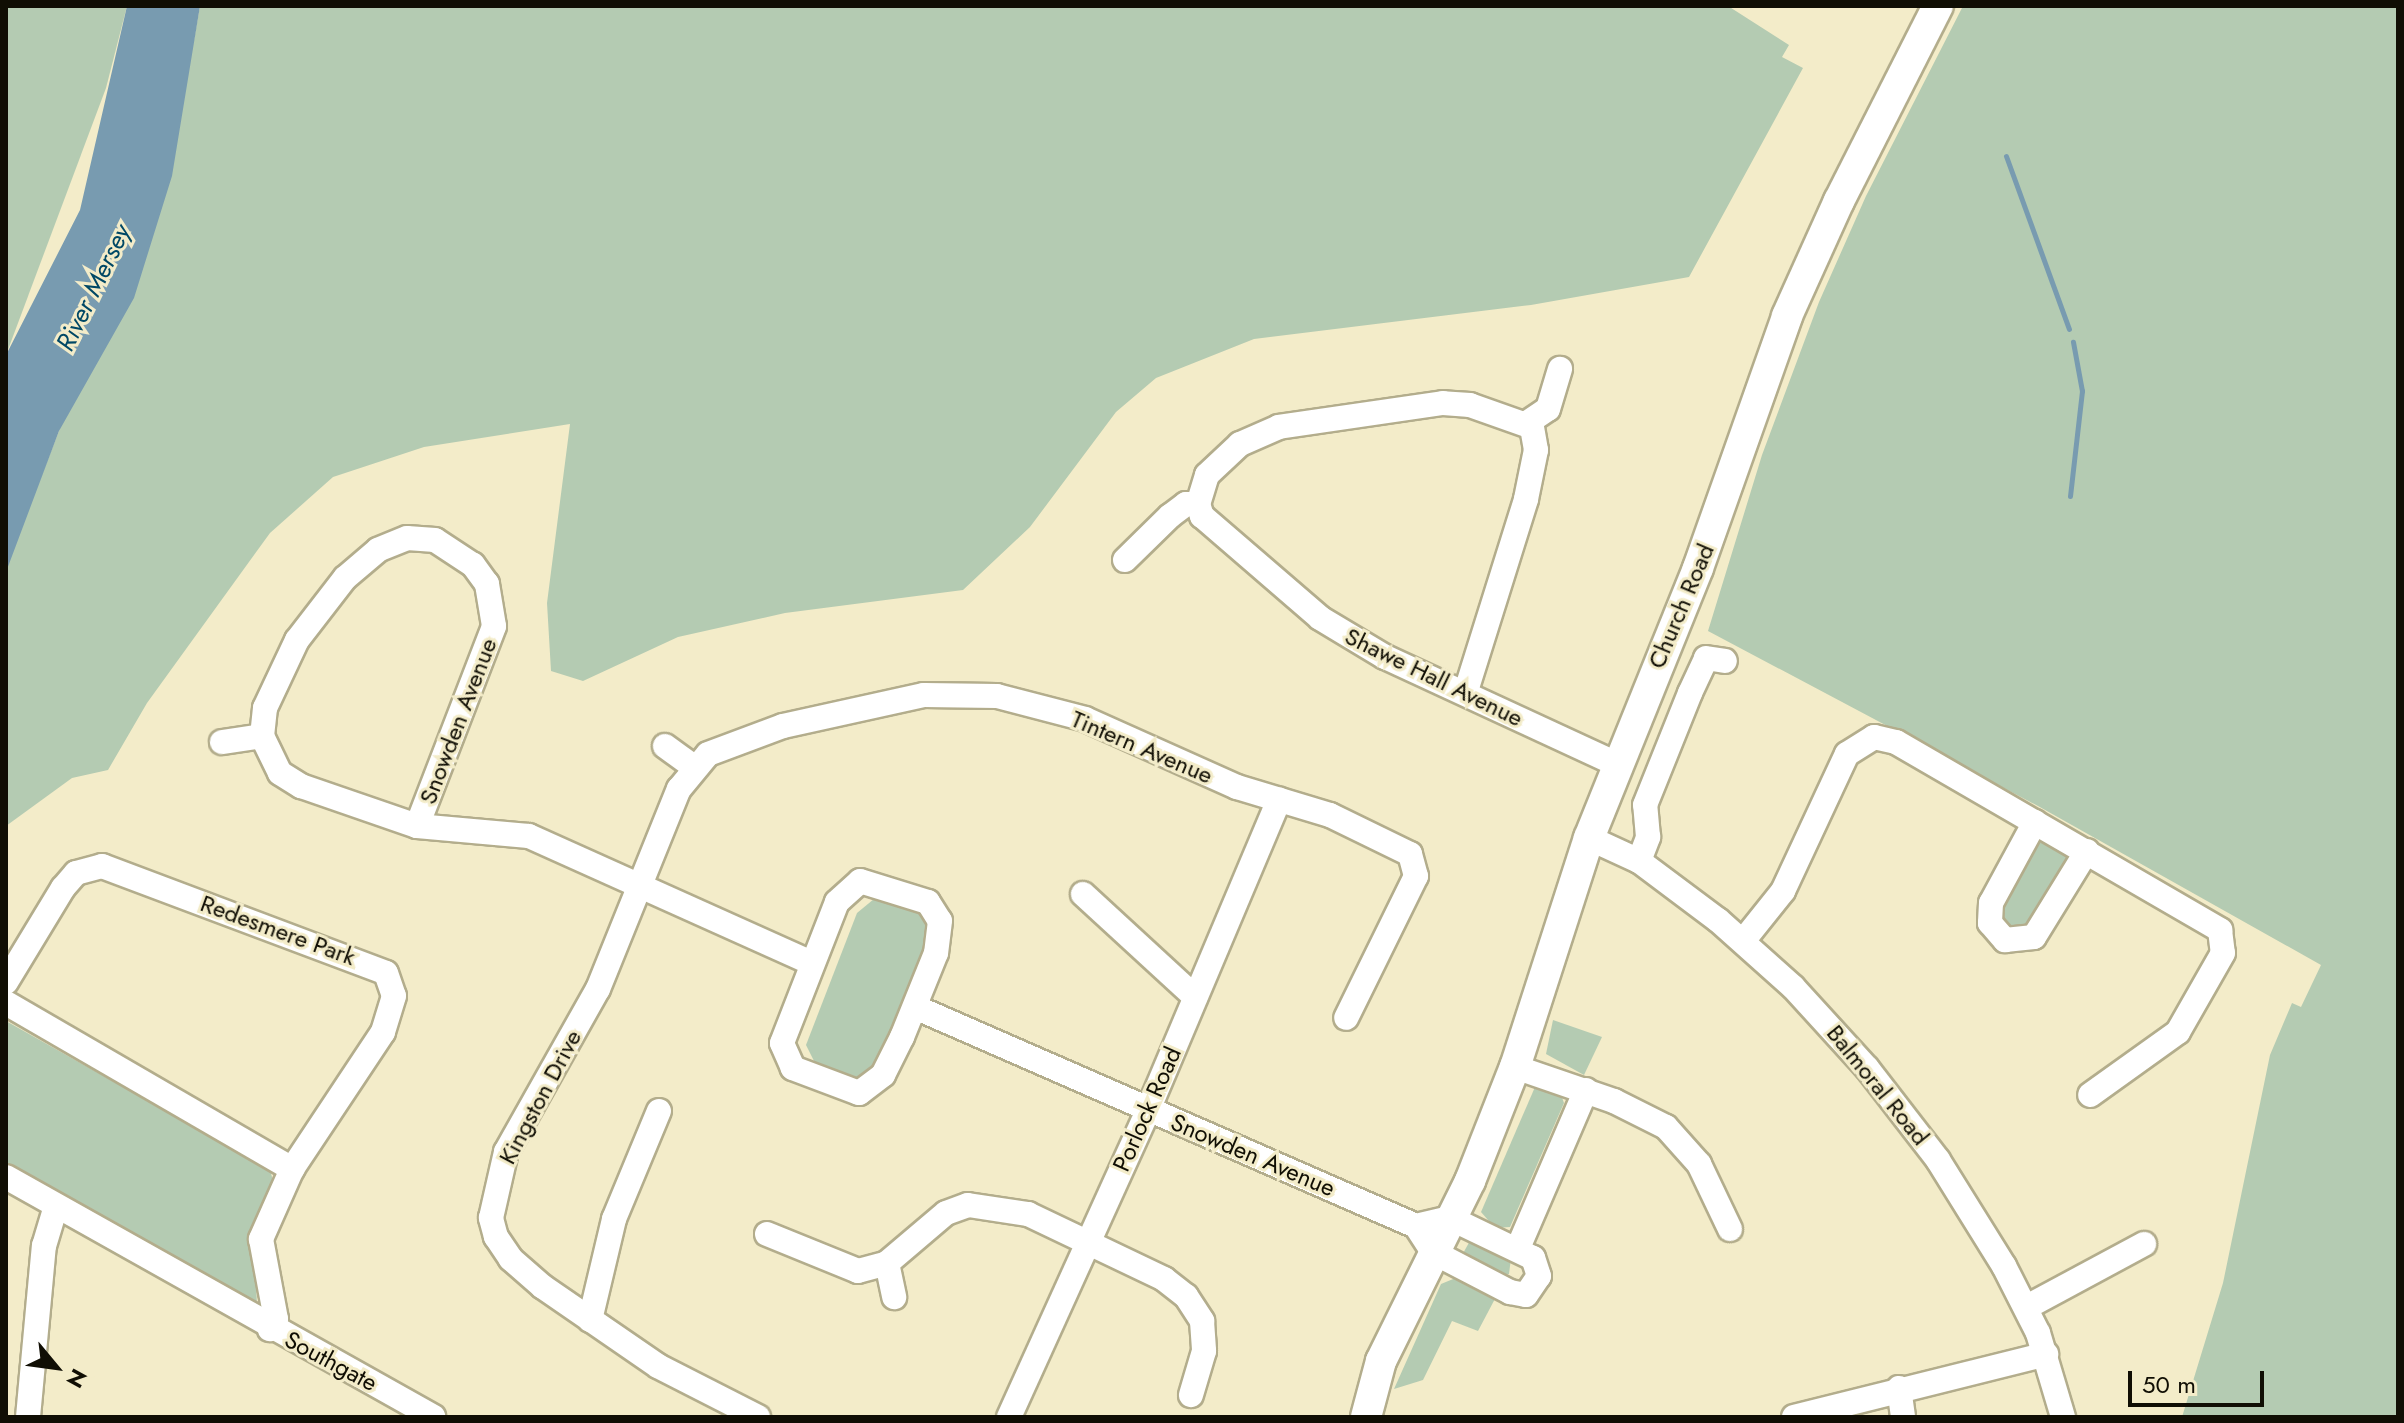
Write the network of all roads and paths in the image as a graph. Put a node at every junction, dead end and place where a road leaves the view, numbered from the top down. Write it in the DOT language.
graph roads {
  1 [pos="1938,6"];
  2 [pos="1560,369"];
  3 [pos="1527,423"];
  4 [pos="1198,504"];
  5 [pos="1125,560"];
  6 [pos="1725,661"];
  7 [pos="1466,691"];
  8 [pos="262,736"];
  9 [pos="222,742"];
  10 [pos="665,746"];
  11 [pos="1617,764"];
  12 [pos="693,766"];
  13 [pos="1279,800"];
  14 [pos="2035,822"];
  15 [pos="417,826"];
  16 [pos="1589,838"];
  17 [pos="2087,851"];
  18 [pos="1639,861"];
  19 [pos="637,887"];
  20 [pos="1083,894"];
  21 [pos="1743,941"];
  22 [pos="810,962"];
  23 [pos="6,982"];
  24 [pos="1195,997"];
  25 [pos="6,1003"];
  26 [pos="915,1007"];
  27 [pos="1346,1018"];
  28 [pos="1515,1067"];
  29 [pos="1586,1090"];
  30 [pos="2090,1095"];
  31 [pos="1148,1110"];
  32 [pos="659,1111"];
  33 [pos="292,1169"];
  34 [pos="6,1177"];
  35 [pos="56,1206"];
  36 [pos="1450,1218"];
  37 [pos="1416,1226"];
  38 [pos="1730,1229"];
  39 [pos="767,1234"];
  40 [pos="1087,1242"];
  41 [pos="2144,1244"];
  42 [pos="1518,1248"];
  43 [pos="1433,1252"];
  44 [pos="887,1263"];
  45 [pos="894,1297"];
  46 [pos="2027,1307"];
  47 [pos="590,1320"];
  48 [pos="270,1329"];
  49 [pos="2046,1354"];
  50 [pos="1899,1388"];
  51 [pos="1191,1395"];
  52 [pos="28,1417"];
  53 [pos="433,1417"];
  54 [pos="758,1417"];
  55 [pos="1009,1417"];
  56 [pos="1366,1417"];
  57 [pos="1794,1417"];
  58 [pos="1903,1417"];
  59 [pos="2063,1417"];
  1 -- 11 [label="main road, Church Road"];
  2 -- 3 [label="street"];
  3 -- 4 [label="street"];
  3 -- 7 [label="street"];
  4 -- 5 [label="street"];
  4 -- 7 [label="street, Shawe Hall Avenue"];
  6 -- 18 [label="street, Church Road"];
  7 -- 11 [label="street, Shawe Hall Avenue"];
  8 -- 9 [label="street"];
  8 -- 15 [label="street, Snowden Avenue"];
  8 -- 15 [label="street, Snowden Avenue"];
  10 -- 12 [label="street"];
  11 -- 16 [label="main road, Church Road"];
  12 -- 13 [label="street, Tintern Avenue"];
  12 -- 19 [label="street"];
  13 -- 24 [label="street, Porlock Road"];
  13 -- 27 [label="street, Tintern Avenue"];
  14 -- 17 [label="street"];
  14 -- 17 [label="street"];
  14 -- 21 [label="street"];
  15 -- 19 [label="street, Snowden Avenue"];
  16 -- 18 [label="street, Balmoral Road"];
  16 -- 28 [label="main road, Church Road"];
  17 -- 30 [label="street"];
  18 -- 21 [label="street, Balmoral Road"];
  19 -- 22 [label="street, Snowden Avenue"];
  19 -- 47 [label="street, Kingston Drive"];
  20 -- 24 [label="street"];
  21 -- 46 [label="street, Balmoral Road"];
  22 -- 26 [label="street"];
  22 -- 26 [label="street"];
  23 -- 33 [label="street, Redesmere Park"];
  24 -- 31 [label="street, Porlock Road"];
  25 -- 33 [label="street"];
  26 -- 31 [label="street, Snowden Avenue"];
  28 -- 29 [label="street"];
  28 -- 36 [label="main road, Church Road"];
  29 -- 38 [label="street"];
  29 -- 42 [label="street"];
  31 -- 37 [label="street, Snowden Avenue"];
  31 -- 40 [label="street, Porlock Road"];
  32 -- 47 [label="street"];
  33 -- 48 [label="street, Redesmere Park"];
  34 -- 35 [label="street"];
  35 -- 48 [label="street"];
  35 -- 52 [label="street"];
  36 -- 37 [label="street"];
  36 -- 42 [label="street"];
  36 -- 43 [label="main road, Church Road"];
  37 -- 43 [label="street"];
  39 -- 44 [label="street"];
  40 -- 44 [label="street"];
  40 -- 51 [label="street"];
  40 -- 55 [label="street, Porlock Road"];
  41 -- 46 [label="street"];
  42 -- 43 [label="street"];
  43 -- 56 [label="main road, Church Road"];
  44 -- 45 [label="street"];
  46 -- 49 [label="street, Balmoral Road"];
  47 -- 54 [label="street, Kingston Drive"];
  48 -- 53 [label="street, Southgate"];
  49 -- 50 [label="street"];
  49 -- 59 [label="street, Balmoral Road"];
  50 -- 57 [label="street"];
  50 -- 58 [label="street"];
}
